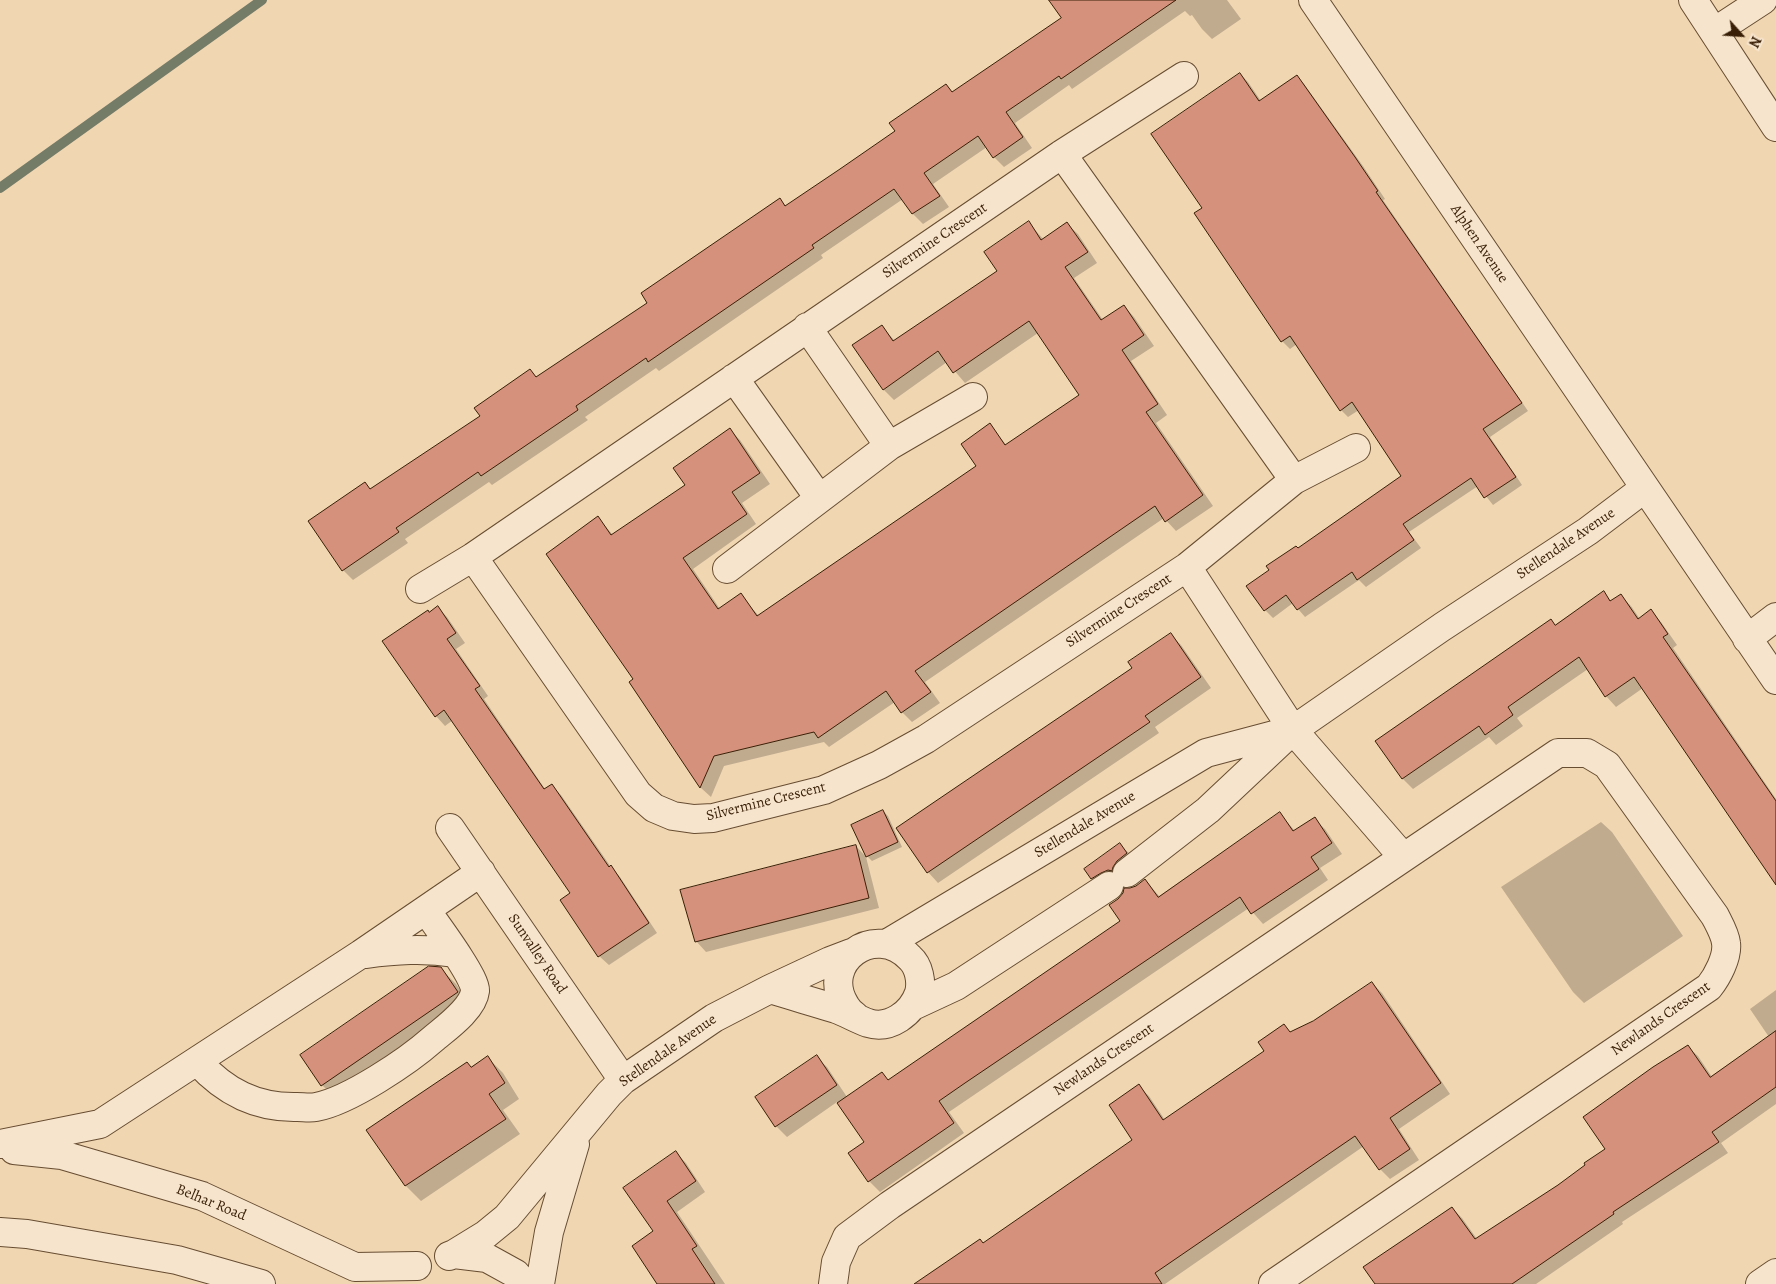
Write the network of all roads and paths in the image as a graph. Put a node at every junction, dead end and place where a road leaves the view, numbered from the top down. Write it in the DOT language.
graph roads {
  1 [pos="1313,0"];
  2 [pos="1693,0"];
  3 [pos="1763,0"];
  4 [pos="1714,32"];
  5 [pos="1184,76"];
  6 [pos="1776,127"];
  7 [pos="1062,154"];
  8 [pos="807,327"];
  9 [pos="734,378"];
  10 [pos="973,397"];
  11 [pos="889,446"];
  12 [pos="1356,448"];
  13 [pos="1294,480"];
  14 [pos="1645,488"];
  15 [pos="818,498"];
  16 [pos="473,557"];
  17 [pos="1187,567"];
  18 [pos="727,569"];
  19 [pos="420,589"];
  20 [pos="1776,617"];
  21 [pos="1747,639"];
  22 [pos="1776,680"];
  23 [pos="1293,730"];
  24 [pos="450,828"];
  25 [pos="1404,857"];
  26 [pos="481,872"];
  27 [pos="426,910"];
  28 [pos="888,943"];
  29 [pos="455,953"];
  30 [pos="851,953"];
  31 [pos="361,954"];
  32 [pos="770,989"];
  33 [pos="913,1006"];
  34 [pos="855,1016"];
  35 [pos="198,1062"];
  36 [pos="623,1080"];
  37 [pos="580,1130"];
  38 [pos="0,1144"];
  39 [pos="0,1149"];
  40 [pos="0,1232"];
  41 [pos="454,1254"];
  42 [pos="1776,1273"];
  43 [pos="408,1275"];
  44 [pos="261,1284"];
  45 [pos="524,1284"];
  46 [pos="540,1284"];
  47 [pos="834,1284"];
  48 [pos="1274,1284"];
  49 [pos="1760,1284"];
  1 -- 14 [label="street, Alphen Avenue"];
  2 -- 4 [label="street"];
  3 -- 4 [label="street"];
  4 -- 6 [label="street"];
  5 -- 7 [label="street, Silvermine Crescent"];
  7 -- 8 [label="street, Silvermine Crescent"];
  7 -- 13 [label="street"];
  8 -- 9 [label="street, Silvermine Crescent"];
  8 -- 11 [label="street"];
  9 -- 15 [label="street"];
  9 -- 16 [label="street, Silvermine Crescent"];
  10 -- 11 [label="street"];
  11 -- 15 [label="street"];
  12 -- 13 [label="street, Silvermine Crescent"];
  13 -- 17 [label="street, Silvermine Crescent"];
  14 -- 21 [label="street"];
  14 -- 23 [label="street, Stellendale Avenue"];
  15 -- 18 [label="street"];
  16 -- 17 [label="street, Silvermine Crescent"];
  16 -- 19 [label="street, Silvermine Crescent"];
  17 -- 23 [label="street, Silvermine Crescent"];
  20 -- 21 [label="street"];
  21 -- 22 [label="street"];
  23 -- 25 [label="street"];
  23 -- 28 [label="street, Stellendale Avenue"];
  23 -- 33 [label="street, Stellendale Avenue"];
  24 -- 26 [label="street, Sunvalley Road"];
  25 -- 47 [label="street, Newlands Crescent"];
  25 -- 48 [label="street, Newlands Crescent"];
  26 -- 27 [label="street"];
  26 -- 36 [label="street, Sunvalley Road"];
  27 -- 29 [label="street"];
  27 -- 31 [label="street"];
  28 -- 30 [label="street"];
  28 -- 33 [label="street"];
  29 -- 31 [label="street"];
  29 -- 35 [label="street"];
  30 -- 32 [label="street, Stellendale Avenue"];
  30 -- 34 [label="street"];
  31 -- 35 [label="street"];
  32 -- 34 [label="street"];
  32 -- 36 [label="street, Stellendale Avenue"];
  33 -- 34 [label="street"];
  35 -- 38 [label="street"];
  36 -- 37 [label="street, Stellendale Avenue"];
  37 -- 41 [label="street, Stellendale Avenue"];
  37 -- 46 [label="street, Stellendale Avenue"];
  39 -- 43 [label="street, Belhar Road"];
  40 -- 44 [label="street"];
  41 -- 43 [label="street, Belhar Road"];
  41 -- 45 [label="street"];
  42 -- 49 [label="street"];
}
